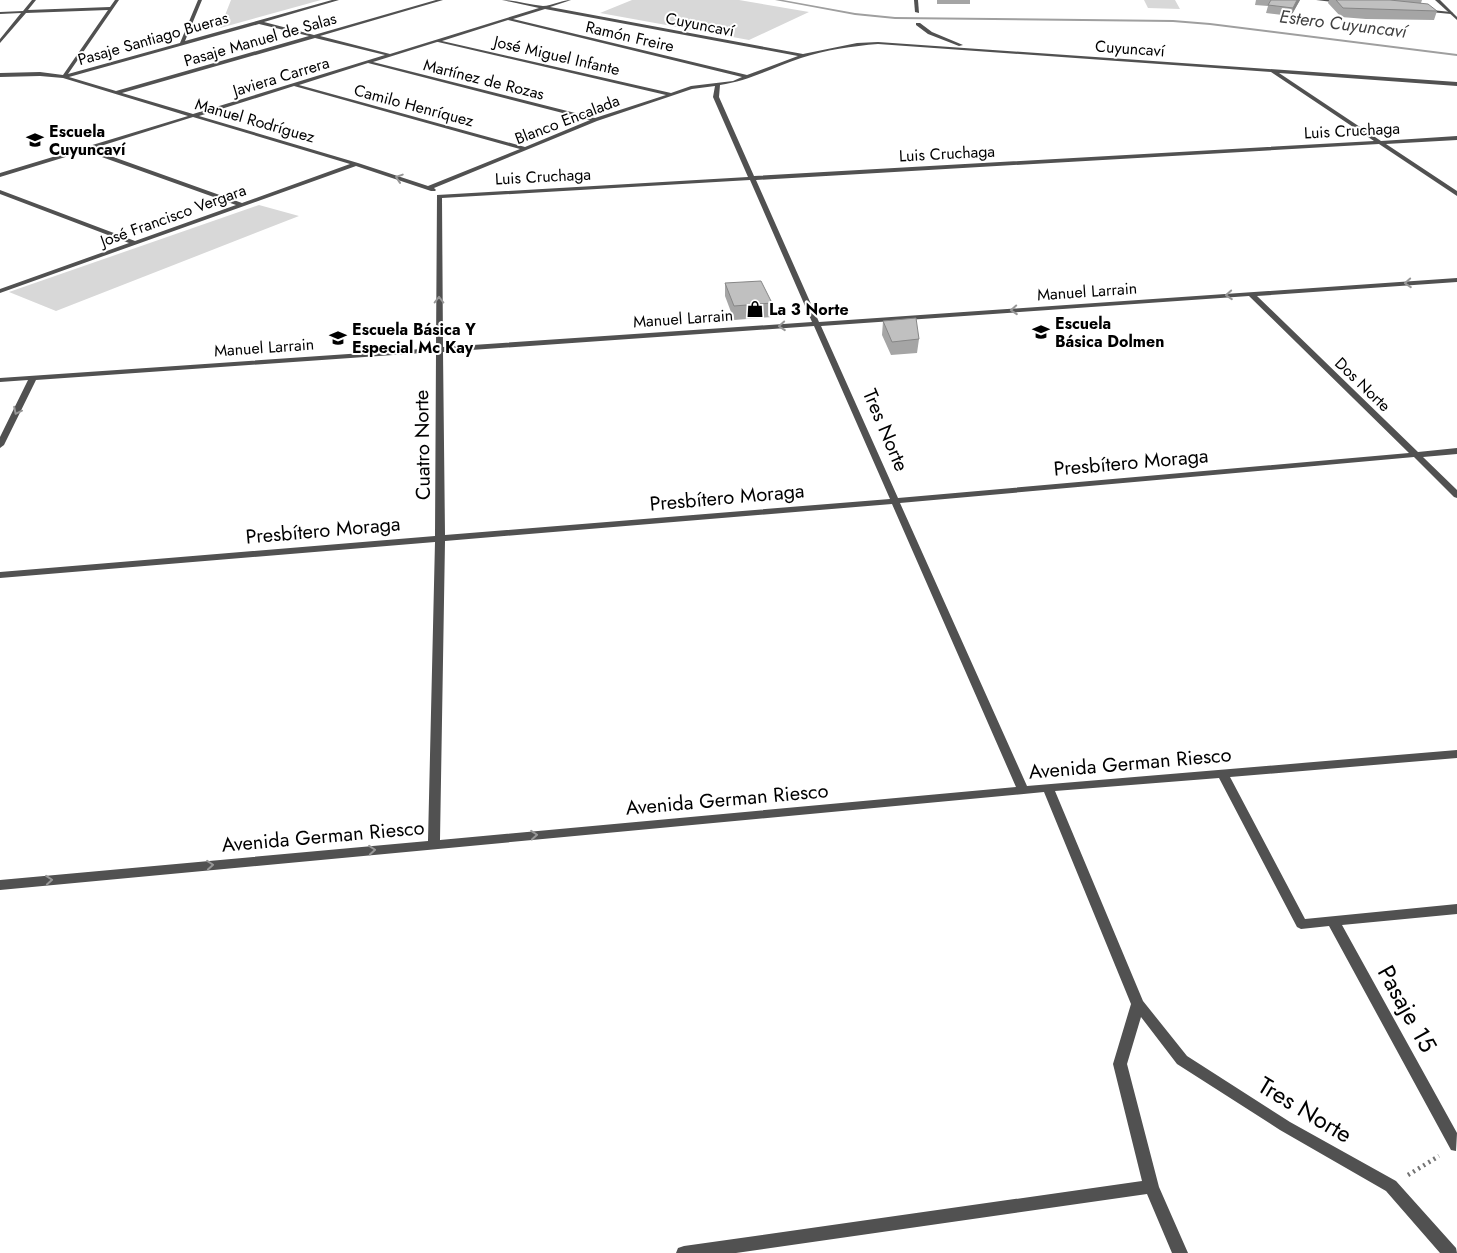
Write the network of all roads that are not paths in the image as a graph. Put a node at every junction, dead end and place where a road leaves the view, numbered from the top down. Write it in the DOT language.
graph roads {
  1 [pos="34,0"];
  2 [pos="117,0"];
  3 [pos="200,0"];
  4 [pos="337,0"];
  5 [pos="441,0"];
  6 [pos="504,0"];
  7 [pos="570,0"];
  8 [pos="916,0"];
  9 [pos="1318,0"];
  10 [pos="1437,0"];
  11 [pos="1346,3"];
  12 [pos="546,7"];
  13 [pos="112,8"];
  14 [pos="1413,9"];
  15 [pos="24,12"];
  16 [pos="917,12"];
  17 [pos="0,13"];
  18 [pos="1451,13"];
  19 [pos="507,19"];
  20 [pos="1457,19"];
  21 [pos="257,22"];
  22 [pos="918,24"];
  23 [pos="315,36"];
  24 [pos="437,40"];
  25 [pos="0,42"];
  26 [pos="182,42"];
  27 [pos="973,49"];
  28 [pos="390,55"];
  29 [pos="802,56"];
  30 [pos="367,62"];
  31 [pos="1271,70"];
  32 [pos="0,76"];
  33 [pos="64,76"];
  34 [pos="748,77"];
  35 [pos="1457,84"];
  36 [pos="294,85"];
  37 [pos="718,85"];
  38 [pos="115,93"];
  39 [pos="671,95"];
  40 [pos="192,116"];
  41 [pos="595,120"];
  42 [pos="1457,138"];
  43 [pos="1379,142"];
  44 [pos="86,148"];
  45 [pos="527,149"];
  46 [pos="356,164"];
  47 [pos="0,175"];
  48 [pos="754,178"];
  49 [pos="429,188"];
  50 [pos="0,192"];
  51 [pos="1457,194"];
  52 [pos="439,196"];
  53 [pos="242,204"];
  54 [pos="136,243"];
  55 [pos="1457,280"];
  56 [pos="0,285"];
  57 [pos="8,288"];
  58 [pos="0,292"];
  59 [pos="1250,293"];
  60 [pos="818,323"];
  61 [pos="438,349"];
  62 [pos="34,377"];
  63 [pos="0,380"];
  64 [pos="0,445"];
  65 [pos="1457,451"];
  66 [pos="1414,454"];
  67 [pos="1457,495"];
  68 [pos="895,501"];
  69 [pos="440,537"];
  70 [pos="0,575"];
  71 [pos="1457,754"];
  72 [pos="1223,774"];
  73 [pos="1048,788"];
  74 [pos="1023,790"];
  75 [pos="434,844"];
  76 [pos="0,885"];
  77 [pos="1457,909"];
  78 [pos="1333,921"];
  79 [pos="1138,1004"];
  80 [pos="1456,1145"];
  81 [pos="1151,1187"];
  82 [pos="684,1253"];
  83 [pos="1180,1253"];
  84 [pos="1450,1253"];
  1 -- 15 [label="street"];
  2 -- 13 [label="street"];
  3 -- 26 [label="street"];
  4 -- 21 [label="street, Pasaje Santiago Bueras"];
  5 -- 23 [label="street, Pasaje Manuel de Salas"];
  6 -- 12 [label="street, Cuyuncaví"];
  7 -- 12 [label="street, Javiera Carrera"];
  8 -- 16 [label="street"];
  9 -- 11 [label="street"];
  10 -- 18 [label="street"];
  12 -- 19 [label="street, Javiera Carrera"];
  12 -- 29 [label="street, Cuyuncaví"];
  13 -- 15 [label="street"];
  13 -- 33 [label="street"];
  14 -- 18 [label="street"];
  15 -- 17 [label="street"];
  15 -- 25 [label="street"];
  18 -- 20 [label="street"];
  19 -- 24 [label="street, Javiera Carrera"];
  19 -- 34 [label="street, Ramón Freire"];
  21 -- 23 [label="street"];
  21 -- 26 [label="street, Pasaje Santiago Bueras"];
  22 -- 27 [label="street"];
  23 -- 28 [label="street"];
  23 -- 38 [label="street, Pasaje Manuel de Salas"];
  24 -- 28 [label="street, Javiera Carrera"];
  24 -- 39 [label="street, José Miguel Infante"];
  26 -- 33 [label="street, Pasaje Santiago Bueras"];
  27 -- 29 [label="street, Cuyuncaví"];
  27 -- 31 [label="street, Cuyuncaví"];
  28 -- 30 [label="street, Javiera Carrera"];
  29 -- 34 [label="street, Cuyuncaví"];
  30 -- 36 [label="street, Javiera Carrera"];
  30 -- 41 [label="street, Martínez de Rozas"];
  31 -- 35 [label="street, Cuyuncaví"];
  31 -- 43 [label="street"];
  32 -- 33 [label="street, Manuel Rodríguez"];
  33 -- 38 [label="street, Manuel Rodríguez"];
  34 -- 37 [label="street, Cuyuncaví"];
  36 -- 40 [label="street, Javiera Carrera"];
  36 -- 45 [label="street, Camilo Henríquez"];
  37 -- 39 [label="street, Blanco Encalada"];
  37 -- 48 [label="street, Tres Norte"];
  38 -- 40 [label="street, Manuel Rodríguez"];
  39 -- 41 [label="street, Blanco Encalada"];
  40 -- 44 [label="street, Javiera Carrera"];
  40 -- 46 [label="street, Manuel Rodríguez"];
  41 -- 45 [label="street, Blanco Encalada"];
  42 -- 43 [label="street, Luis Cruchaga"];
  43 -- 48 [label="street, Luis Cruchaga"];
  43 -- 51 [label="street"];
  44 -- 47 [label="street, Javiera Carrera"];
  44 -- 53 [label="street"];
  45 -- 49 [label="street, Blanco Encalada"];
  49 -- 46 [label="street, Manuel Rodríguez, one-way"];
  46 -- 53 [label="street, José Francisco Vergara"];
  48 -- 52 [label="street, Luis Cruchaga"];
  48 -- 60 [label="street, Tres Norte"];
  49 -- 52 [label="street, Manuel Rodríguez"];
  50 -- 54 [label="street"];
  61 -- 52 [label="street, Cuatro Norte, one-way"];
  53 -- 54 [label="street, José Francisco Vergara"];
  54 -- 57 [label="street, José Francisco Vergara"];
  55 -- 59 [label="street, Manuel Larrain, one-way"];
  56 -- 57 [label="street"];
  57 -- 58 [label="street, José Francisco Vergara"];
  59 -- 60 [label="street, Manuel Larrain, one-way"];
  59 -- 66 [label="street, Dos Norte"];
  60 -- 61 [label="street, Manuel Larrain, one-way"];
  60 -- 68 [label="street, Tres Norte"];
  61 -- 62 [label="street, Manuel Larrain"];
  61 -- 69 [label="street, Cuatro Norte"];
  62 -- 63 [label="street, Manuel Larrain"];
  62 -- 64 [label="street, one-way"];
  65 -- 66 [label="street, Presbítero Moraga"];
  66 -- 67 [label="street, Dos Norte"];
  66 -- 68 [label="street, Presbítero Moraga"];
  68 -- 69 [label="street, Presbítero Moraga"];
  68 -- 74 [label="street, Tres Norte"];
  69 -- 70 [label="street, Presbítero Moraga"];
  69 -- 75 [label="street, Cuatro Norte"];
  71 -- 72 [label="street, Avenida German Riesco"];
  72 -- 73 [label="street, Avenida German Riesco"];
  72 -- 78 [label="street"];
  73 -- 74 [label="street, Avenida German Riesco"];
  73 -- 79 [label="street, Tres Norte"];
  75 -- 74 [label="street, Avenida German Riesco, one-way"];
  76 -- 75 [label="street, Avenida German Riesco, one-way"];
  77 -- 78 [label="street"];
  78 -- 80 [label="street, Pasaje 15"];
  79 -- 81 [label="street"];
  79 -- 84 [label="street, Tres Norte"];
  81 -- 82 [label="street"];
  81 -- 83 [label="street"];
}
